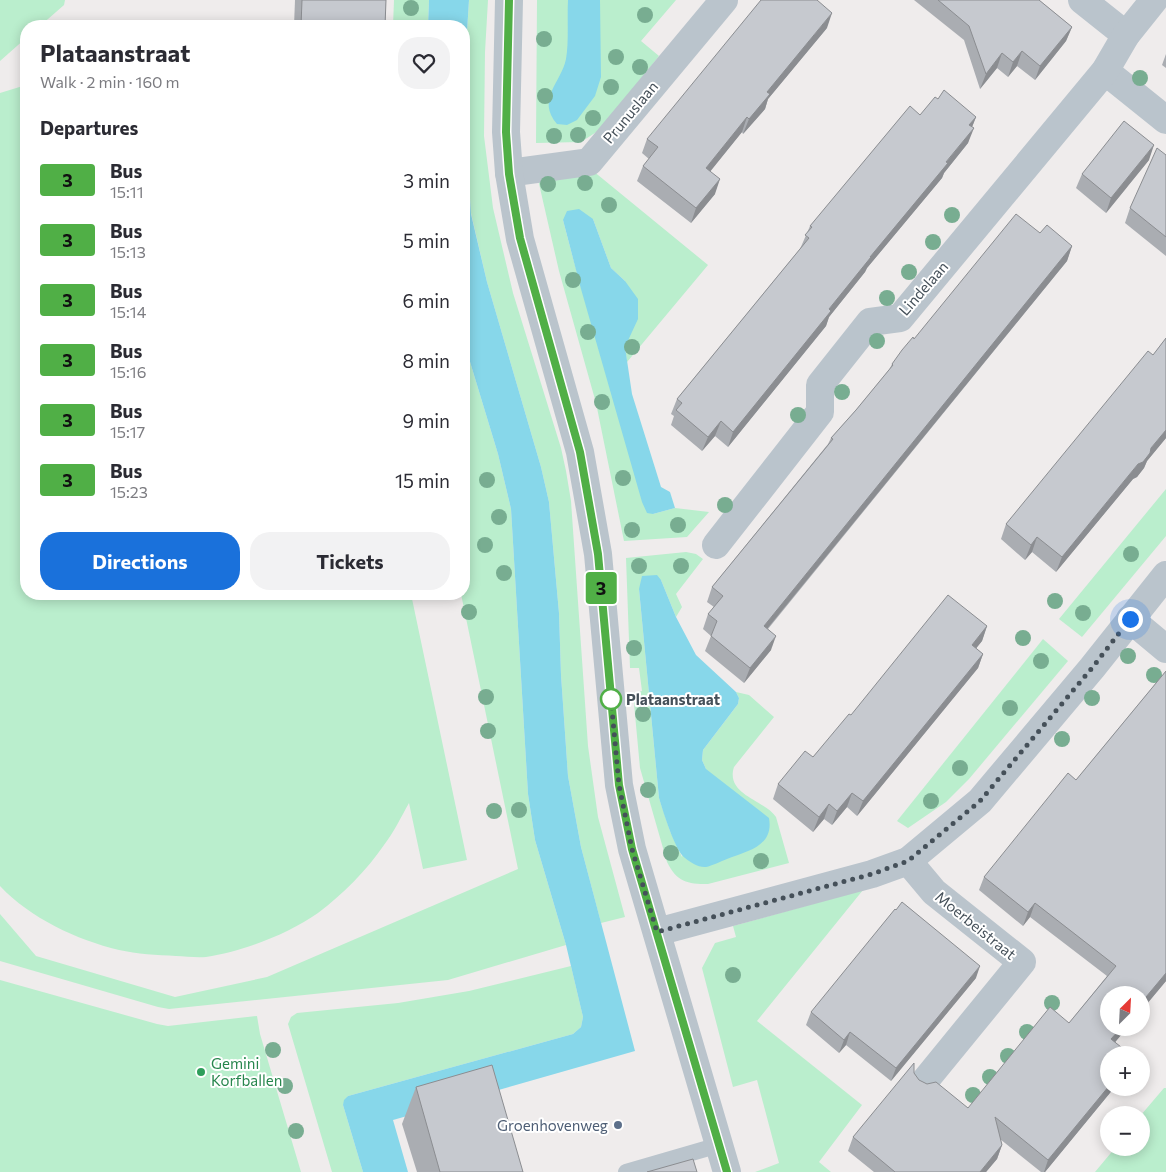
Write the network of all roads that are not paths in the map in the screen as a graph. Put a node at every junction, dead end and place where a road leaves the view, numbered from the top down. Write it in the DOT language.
graph roads {
  1 [pos="509,0"];
  2 [pos="724,0"];
  3 [pos="1082,0"];
  4 [pos="1154,0"];
  5 [pos="1126,35"];
  6 [pos="1104,71"];
  7 [pos="1166,120"];
  8 [pos="509,174"];
  9 [pos="716,545"];
  10 [pos="1166,575"];
  11 [pos="1130,619"];
  12 [pos="1166,649"];
  13 [pos="908,861"];
  14 [pos="657,932"];
  15 [pos="924,1082"];
  16 [pos="719,1145"];
  17 [pos="626,1172"];
  18 [pos="727,1172"];
  1 -- 8 [label="street"];
  2 -- 8 [label="street, Prunuslaan"];
  3 -- 5 [label="street"];
  4 -- 5 [label="street, Lindelaan"];
  5 -- 6 [label="street, Lindelaan"];
  6 -- 7 [label="street"];
  6 -- 9 [label="street, Lindelaan"];
  8 -- 14 [label="street"];
  10 -- 11 [label="street"];
  11 -- 12 [label="street"];
  11 -- 13 [label="street"];
  13 -- 14 [label="street"];
  13 -- 15 [label="street, Moerbeistraat"];
  14 -- 16 [label="street"];
  16 -- 17 [label="lane"];
  16 -- 18 [label="street"];
}
